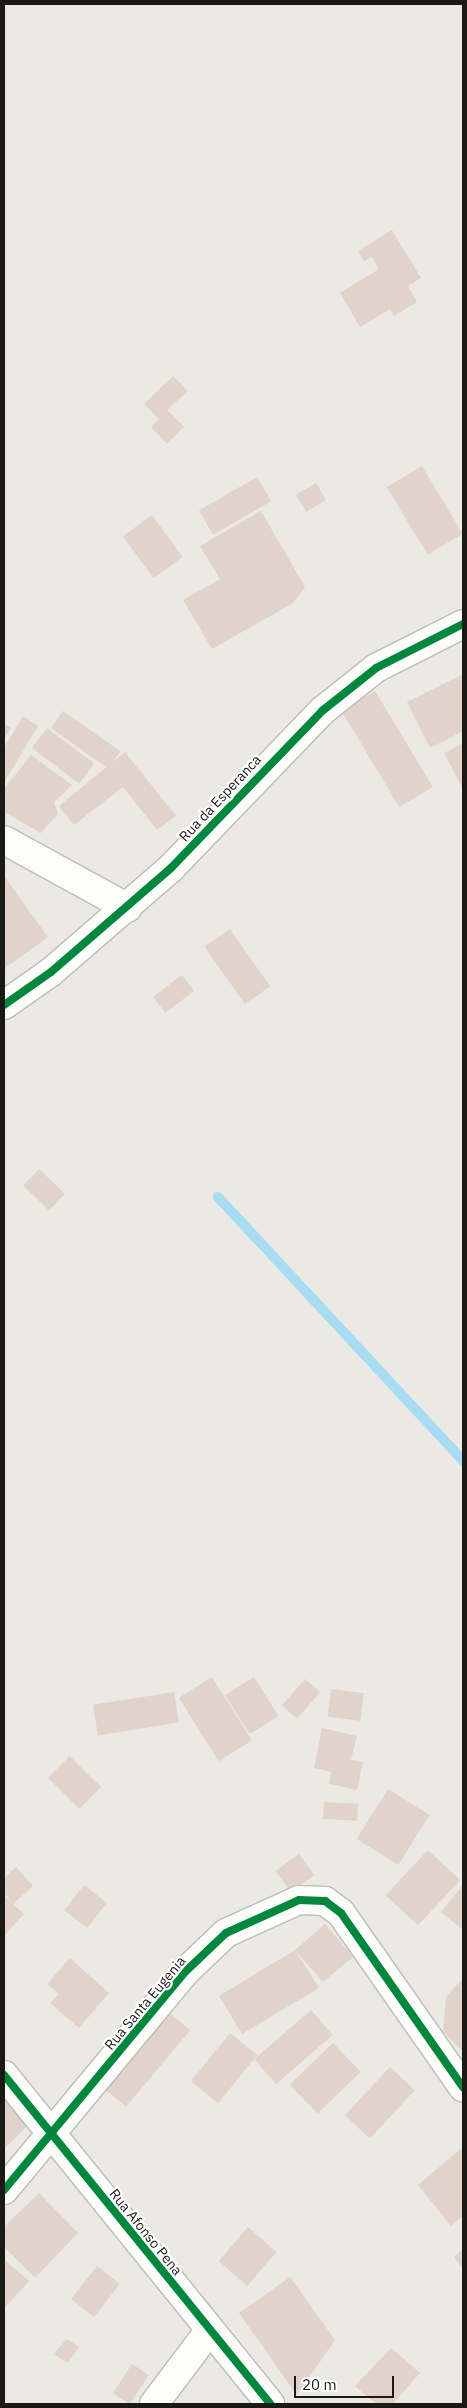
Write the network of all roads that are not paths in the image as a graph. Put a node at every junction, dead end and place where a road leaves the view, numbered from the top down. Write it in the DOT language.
graph roads {
  1 [pos="463,624"];
  2 [pos="4,840"];
  3 [pos="128,908"];
  4 [pos="4,1005"];
  5 [pos="4,2075"];
  6 [pos="463,2087"];
  7 [pos="51,2134"];
  8 [pos="4,2190"];
  9 [pos="209,2331"];
  10 [pos="154,2404"];
  11 [pos="270,2404"];
  1 -- 3 [label="street, Rua da Esperanca"];
  2 -- 3 [label="street"];
  3 -- 4 [label="street, Rua da Esperanca"];
  5 -- 7 [label="street, Rua Afonso Pena"];
  6 -- 7 [label="street, Rua Santa Eugenia"];
  7 -- 8 [label="street, Rua Santa Eugenia"];
  7 -- 9 [label="street, Rua Afonso Pena"];
  9 -- 10 [label="street"];
  9 -- 11 [label="street, Rua Afonso Pena"];
}
